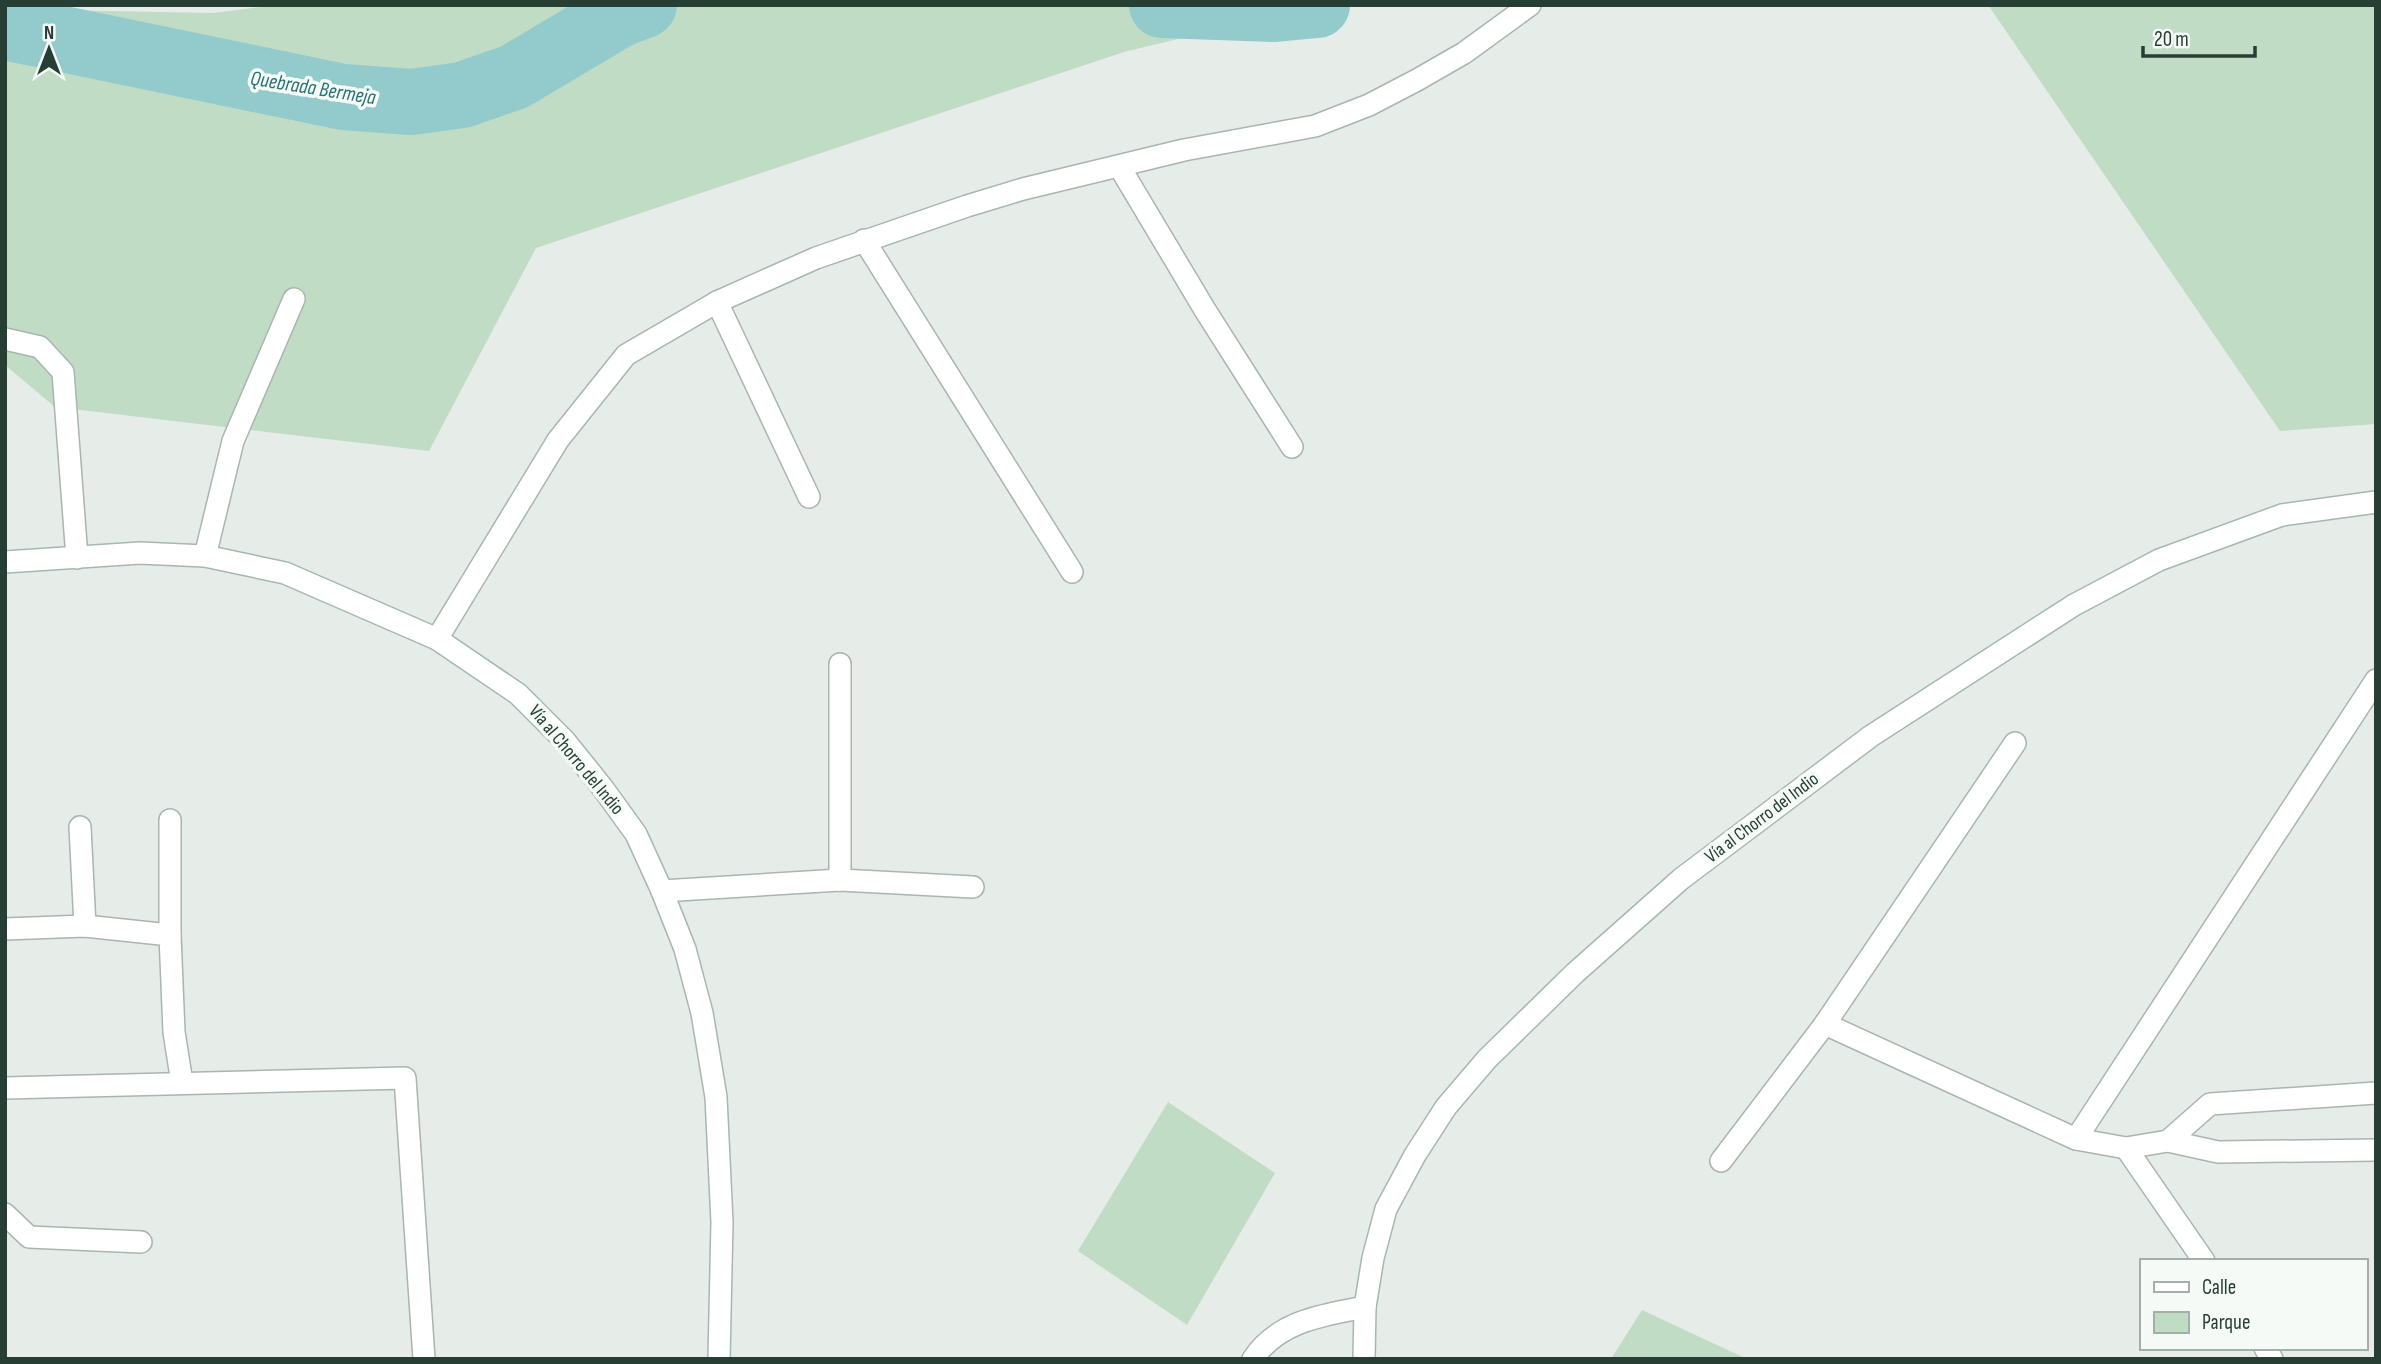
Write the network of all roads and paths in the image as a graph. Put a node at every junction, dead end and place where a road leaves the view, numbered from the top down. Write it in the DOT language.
graph roads {
  1 [pos="1530,5"];
  2 [pos="1119,166"];
  3 [pos="864,240"];
  4 [pos="294,299"];
  5 [pos="717,302"];
  6 [pos="5,339"];
  7 [pos="1292,447"];
  8 [pos="809,497"];
  9 [pos="2376,502"];
  10 [pos="205,555"];
  11 [pos="77,558"];
  12 [pos="5,562"];
  13 [pos="1072,572"];
  14 [pos="437,639"];
  15 [pos="840,664"];
  16 [pos="2376,680"];
  17 [pos="2015,743"];
  18 [pos="170,820"];
  19 [pos="80,827"];
  20 [pos="840,880"];
  21 [pos="973,887"];
  22 [pos="662,891"];
  23 [pos="85,926"];
  24 [pos="5,929"];
  25 [pos="170,934"];
  26 [pos="1825,1024"];
  27 [pos="182,1083"];
  28 [pos="5,1088"];
  29 [pos="2376,1093"];
  30 [pos="2076,1139"];
  31 [pos="2168,1141"];
  32 [pos="2126,1148"];
  33 [pos="2376,1150"];
  34 [pos="1721,1161"];
  35 [pos="5,1214"];
  36 [pos="141,1242"];
  37 [pos="2203,1259"];
  38 [pos="1365,1307"];
  39 [pos="424,1359"];
  40 [pos="719,1359"];
  41 [pos="1253,1359"];
  42 [pos="1364,1359"];
  1 -- 2 [label="street"];
  2 -- 3 [label="street"];
  2 -- 7 [label="street"];
  3 -- 5 [label="street"];
  3 -- 13 [label="street"];
  4 -- 10 [label="street"];
  5 -- 8 [label="street"];
  5 -- 14 [label="street"];
  6 -- 11 [label="street"];
  9 -- 38 [label="street, Vía al Chorro del Indio"];
  10 -- 11 [label="street, Vía al Chorro del Indio"];
  10 -- 14 [label="street, Vía al Chorro del Indio"];
  11 -- 12 [label="street, Vía al Chorro del Indio"];
  14 -- 22 [label="street, Vía al Chorro del Indio"];
  15 -- 20 [label="street"];
  16 -- 30 [label="street"];
  17 -- 26 [label="street"];
  18 -- 25 [label="street"];
  19 -- 23 [label="street"];
  20 -- 21 [label="street"];
  20 -- 22 [label="street"];
  22 -- 40 [label="street, Vía al Chorro del Indio"];
  23 -- 24 [label="street"];
  23 -- 25 [label="street"];
  25 -- 27 [label="street"];
  26 -- 30 [label="street"];
  26 -- 34 [label="street"];
  27 -- 28 [label="street"];
  27 -- 39 [label="street"];
  29 -- 31 [label="street"];
  30 -- 32 [label="street"];
  31 -- 32 [label="street"];
  31 -- 33 [label="street"];
  32 -- 37 [label="street"];
  35 -- 36 [label="street"];
  38 -- 41 [label="street"];
  38 -- 42 [label="street, Vía al Chorro del Indio"];
}
